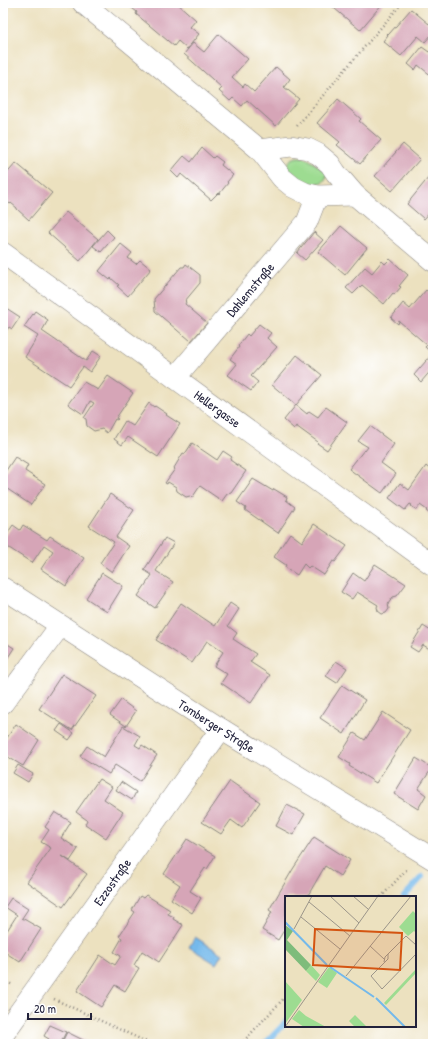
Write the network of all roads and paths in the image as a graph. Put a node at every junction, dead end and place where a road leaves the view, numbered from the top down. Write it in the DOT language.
graph roads {
  1 [pos="83,3"];
  2 [pos="402,3"];
  3 [pos="291,146"];
  4 [pos="260,150"];
  5 [pos="355,195"];
  6 [pos="317,196"];
  7 [pos="3,252"];
  8 [pos="433,261"];
  9 [pos="175,378"];
  10 [pos="433,565"];
  11 [pos="3,588"];
  12 [pos="60,626"];
  13 [pos="3,703"];
  14 [pos="221,729"];
  15 [pos="433,859"];
  16 [pos="3,980"];
  17 [pos="34,992"];
  18 [pos="285,997"];
  19 [pos="3,1035"];
  20 [pos="151,1044"];
  21 [pos="241,1044"];
  1 -- 4 [label="street"];
  2 -- 3 [label="path"];
  3 -- 4 [label="street"];
  3 -- 5 [label="street"];
  4 -- 6 [label="street"];
  5 -- 6 [label="street"];
  5 -- 8 [label="street"];
  6 -- 9 [label="street, Dahlemstraße"];
  7 -- 9 [label="street, Hellergasse"];
  9 -- 10 [label="street, Hellergasse"];
  11 -- 12 [label="street, Tomberger Straße"];
  12 -- 13 [label="street"];
  12 -- 14 [label="street, Tomberger Straße"];
  14 -- 15 [label="street, Tomberger Straße"];
  14 -- 17 [label="street, Ezzostraße"];
  16 -- 17 [label="path"];
  17 -- 19 [label="street, Ezzostraße"];
  17 -- 20 [label="path"];
  18 -- 21 [label="path"];
}
